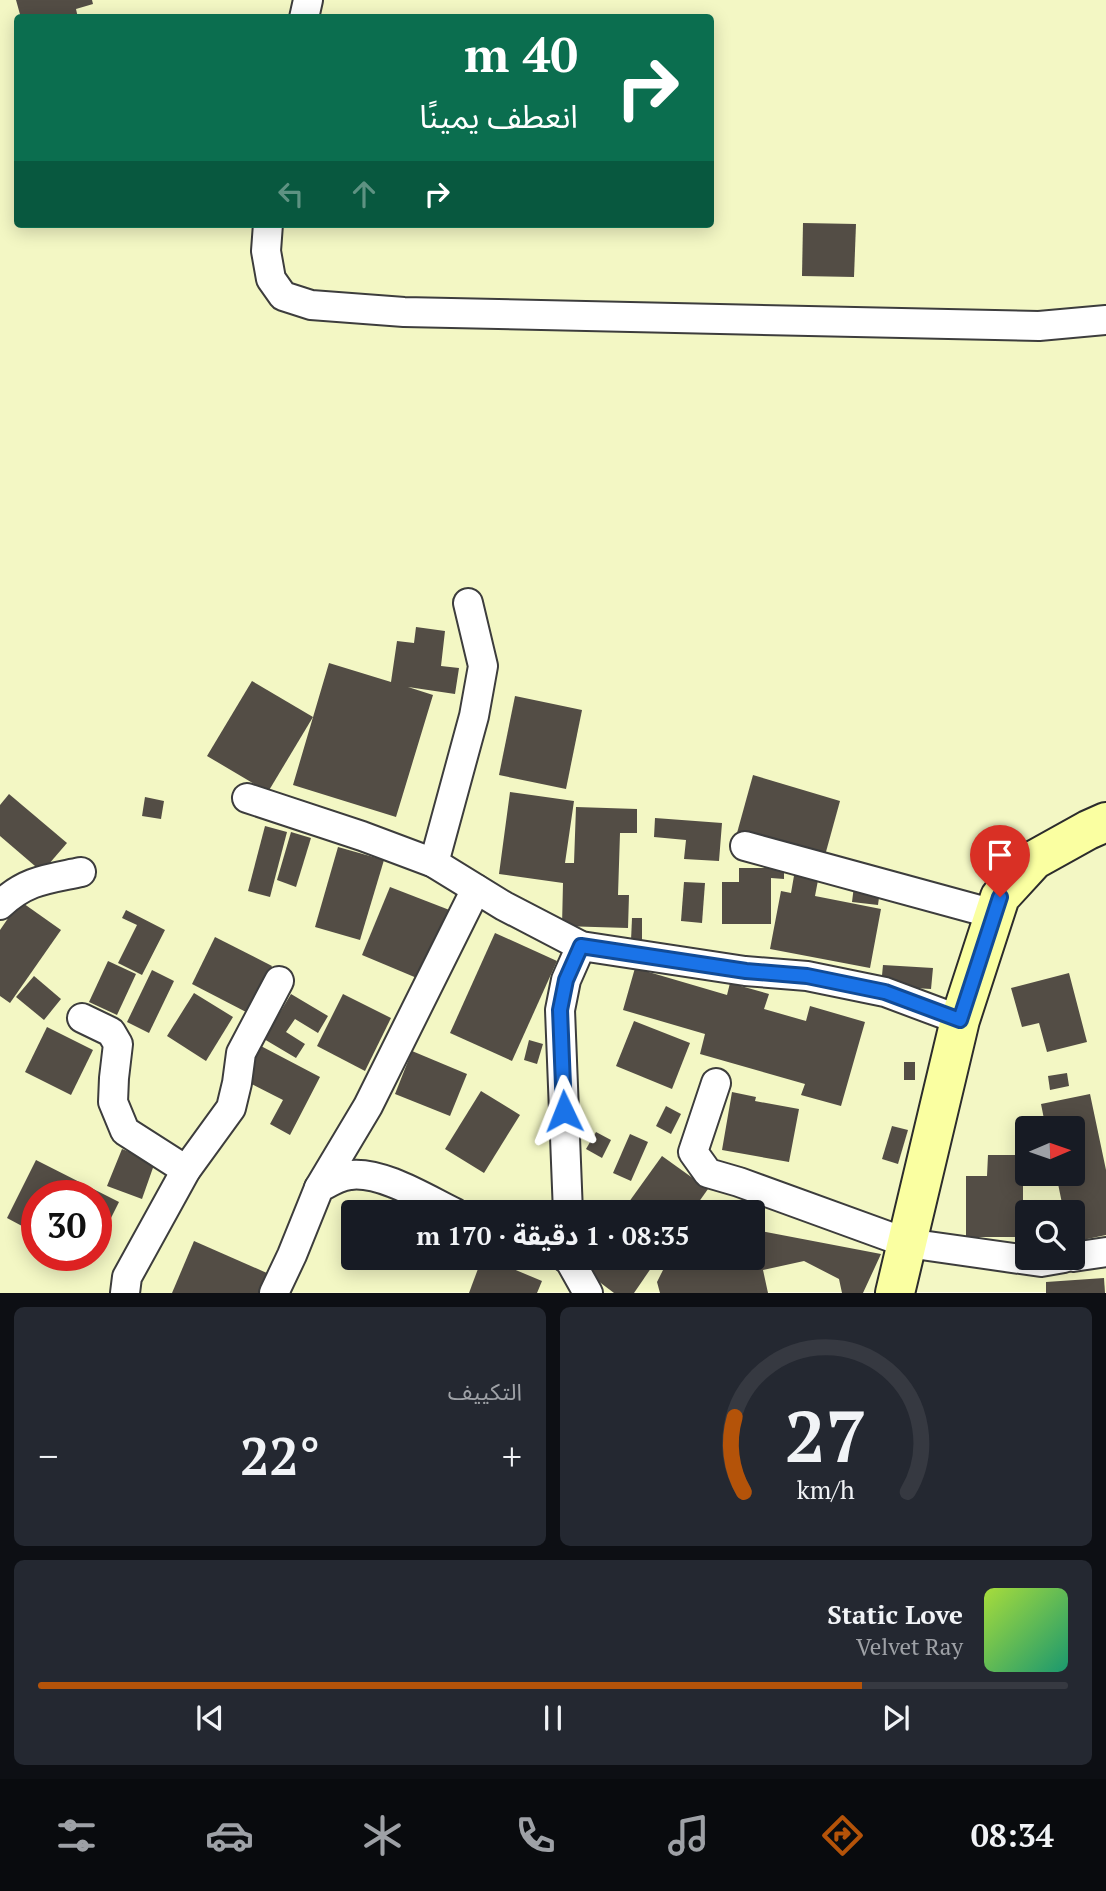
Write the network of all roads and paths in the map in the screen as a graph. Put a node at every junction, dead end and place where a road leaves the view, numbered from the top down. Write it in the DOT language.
graph roads {
  1 [pos="268,228"];
  2 [pos="1106,320"];
  3 [pos="468,603"];
  4 [pos="247,798"];
  5 [pos="1106,822"];
  6 [pos="745,846"];
  7 [pos="434,863"];
  8 [pos="81,872"];
  9 [pos="476,889"];
  10 [pos="0,905"];
  11 [pos="994,914"];
  12 [pos="581,946"];
  13 [pos="279,981"];
  14 [pos="82,1018"];
  15 [pos="960,1020"];
  16 [pos="716,1083"];
  17 [pos="186,1170"];
  18 [pos="318,1188"];
  19 [pos="428,1200"];
  20 [pos="567,1200"];
  21 [pos="907,1243"];
  22 [pos="1106,1252"];
  23 [pos="1085,1255"];
  24 [pos="1015,1258"];
  25 [pos="575,1270"];
  26 [pos="125,1293"];
  27 [pos="274,1293"];
  28 [pos="588,1293"];
  29 [pos="895,1293"];
  1 -- 2 [label="street"];
  3 -- 7 [label="street"];
  4 -- 7 [label="street"];
  5 -- 11 [label="street"];
  6 -- 11 [label="street"];
  7 -- 9 [label="street"];
  8 -- 10 [label="street"];
  9 -- 12 [label="street"];
  9 -- 18 [label="street"];
  11 -- 15 [label="street"];
  12 -- 15 [label="street"];
  12 -- 20 [label="street"];
  13 -- 17 [label="street"];
  14 -- 17 [label="street"];
  15 -- 21 [label="street"];
  16 -- 21 [label="street"];
  17 -- 26 [label="street"];
  18 -- 19 [label="street"];
  18 -- 27 [label="street"];
  21 -- 24 [label="street"];
  21 -- 29 [label="street"];
  22 -- 23 [label="street"];
  25 -- 28 [label="street"];
}
